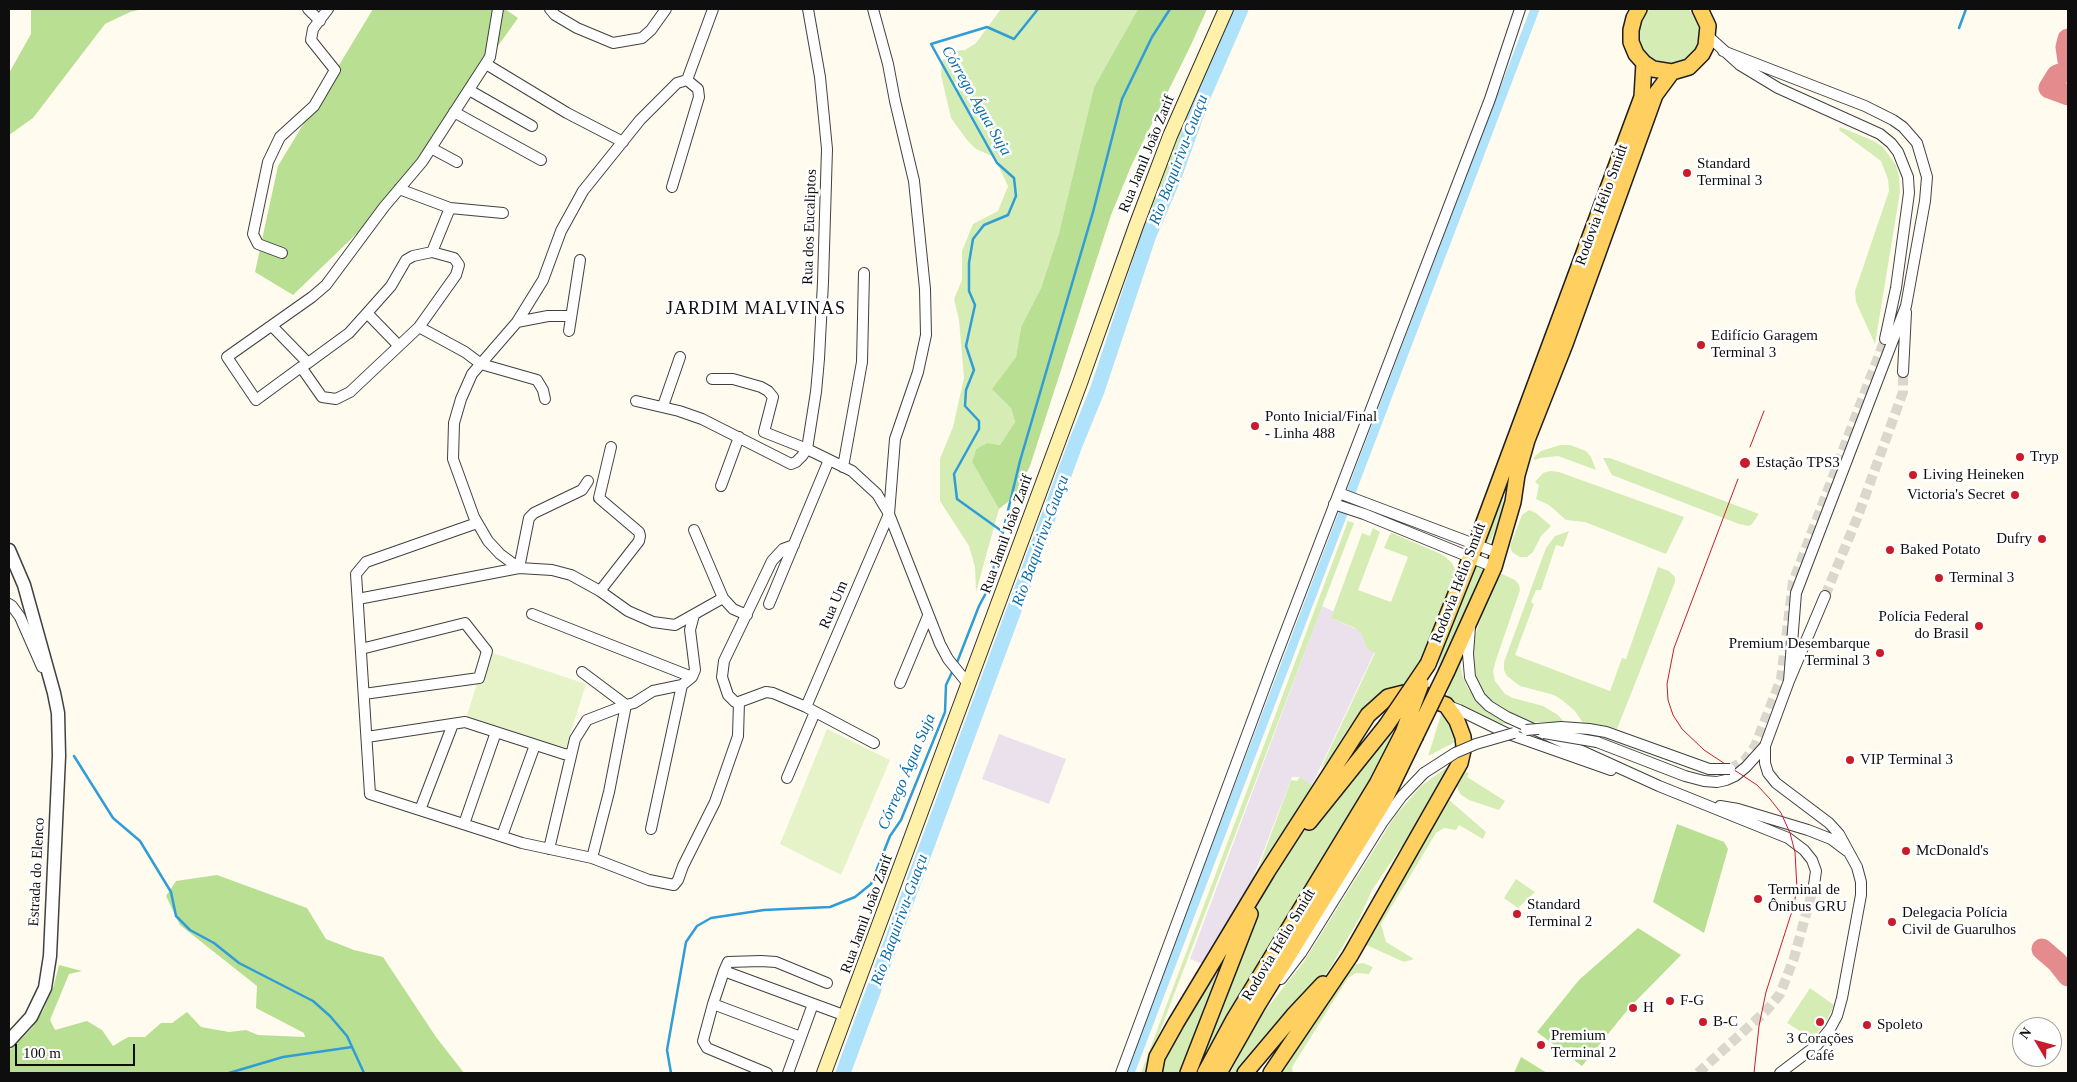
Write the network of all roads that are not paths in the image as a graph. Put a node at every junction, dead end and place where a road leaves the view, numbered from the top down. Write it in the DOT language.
graph roads {
  1 [pos="308,9"];
  2 [pos="328,9"];
  3 [pos="498,9"];
  4 [pos="550,9"];
  5 [pos="666,9"];
  6 [pos="713,9"];
  7 [pos="808,9"];
  8 [pos="873,9"];
  9 [pos="1226,9"];
  10 [pos="1520,9"];
  11 [pos="1639,9"];
  12 [pos="1703,11"];
  13 [pos="320,21"];
  14 [pos="1708,37"];
  15 [pos="1723,51"];
  16 [pos="1644,63"];
  17 [pos="486,64"];
  18 [pos="1672,72"];
  19 [pos="687,80"];
  20 [pos="469,90"];
  21 [pos="454,112"];
  22 [pos="532,126"];
  23 [pos="622,142"];
  24 [pos="431,148"];
  25 [pos="541,160"];
  26 [pos="456,162"];
  27 [pos="672,187"];
  28 [pos="399,189"];
  29 [pos="450,208"];
  30 [pos="502,212"];
  31 [pos="432,252"];
  32 [pos="282,253"];
  33 [pos="580,260"];
  34 [pos="864,273"];
  35 [pos="1906,306"];
  36 [pos="368,313"];
  37 [pos="570,316"];
  38 [pos="517,322"];
  39 [pos="272,326"];
  40 [pos="419,327"];
  41 [pos="569,331"];
  42 [pos="1885,339"];
  43 [pos="399,346"];
  44 [pos="680,357"];
  45 [pos="481,364"];
  46 [pos="305,365"];
  47 [pos="1903,372"];
  48 [pos="712,379"];
  49 [pos="545,399"];
  50 [pos="636,401"];
  51 [pos="663,406"];
  52 [pos="739,437"];
  53 [pos="610,447"];
  54 [pos="807,449"];
  55 [pos="829,460"];
  56 [pos="843,467"];
  57 [pos="588,481"];
  58 [pos="720,486"];
  59 [pos="1342,495"];
  60 [pos="1338,506"];
  61 [pos="889,514"];
  62 [pos="478,523"];
  63 [pos="694,530"];
  64 [pos="794,545"];
  65 [pos="9,550"];
  66 [pos="1473,551"];
  67 [pos="1496,560"];
  68 [pos="519,568"];
  69 [pos="600,591"];
  70 [pos="1825,596"];
  71 [pos="723,598"];
  72 [pos="358,599"];
  73 [pos="9,604"];
  74 [pos="769,604"];
  75 [pos="532,614"];
  76 [pos="694,615"];
  77 [pos="747,615"];
  78 [pos="928,616"];
  79 [pos="1470,624"];
  80 [pos="361,649"];
  81 [pos="1428,664"];
  82 [pos="582,672"];
  83 [pos="692,677"];
  84 [pos="1789,681"];
  85 [pos="900,683"];
  86 [pos="682,685"];
  87 [pos="969,685"];
  88 [pos="54,693"];
  89 [pos="364,694"];
  90 [pos="739,702"];
  91 [pos="626,704"];
  92 [pos="1446,705"];
  93 [pos="810,709"];
  94 [pos="454,724"];
  95 [pos="1526,730"];
  96 [pos="496,732"];
  97 [pos="1409,735"];
  98 [pos="366,737"];
  99 [pos="874,743"];
  100 [pos="535,745"];
  101 [pos="1765,746"];
  102 [pos="571,755"];
  103 [pos="1730,769"];
  104 [pos="787,778"];
  105 [pos="1659,786"];
  106 [pos="1700,802"];
  107 [pos="420,810"];
  108 [pos="464,824"];
  109 [pos="651,829"];
  110 [pos="502,836"];
  111 [pos="550,849"];
  112 [pos="1851,854"];
  113 [pos="592,858"];
  114 [pos="1267,872"];
  115 [pos="1814,885"];
  116 [pos="1350,956"];
  117 [pos="724,971"];
  118 [pos="827,983"];
  119 [pos="713,1004"];
  120 [pos="813,1004"];
  121 [pos="1257,1006"];
  122 [pos="846,1016"];
  123 [pos="801,1037"];
  124 [pos="9,1040"];
  125 [pos="768,1073"];
  126 [pos="788,1073"];
  127 [pos="824,1073"];
  128 [pos="1121,1073"];
  129 [pos="1154,1073"];
  130 [pos="1188,1073"];
  131 [pos="1205,1073"];
  132 [pos="1219,1073"];
  133 [pos="1245,1073"];
  134 [pos="1270,1073"];
  135 [pos="1780,1073"];
  1 -- 13 [label="street"];
  2 -- 13 [label="street"];
  3 -- 17 [label="street"];
  4 -- 5 [label="street"];
  6 -- 19 [label="street"];
  7 -- 54 [label="street, Rua dos Eucaliptos"];
  8 -- 61 [label="street"];
  9 -- 87 [label="main road, Rua Jamil João Zarif"];
  10 -- 59 [label="street"];
  11 -- 16 [label="main road"];
  12 -- 14 [label="main road"];
  13 -- 32 [label="street"];
  14 -- 15 [label="street"];
  14 -- 18 [label="main road"];
  15 -- 35 [label="street"];
  15 -- 42 [label="street"];
  16 -- 18 [label="main road"];
  16 -- 66 [label="main road, Rodovia Hélio Smidt"];
  17 -- 20 [label="street"];
  17 -- 23 [label="street"];
  18 -- 67 [label="main road, Rodovia Hélio Smidt"];
  19 -- 23 [label="street"];
  19 -- 27 [label="street"];
  20 -- 21 [label="street"];
  20 -- 22 [label="street"];
  21 -- 24 [label="street"];
  21 -- 25 [label="street"];
  23 -- 38 [label="street"];
  24 -- 26 [label="street"];
  24 -- 28 [label="street"];
  28 -- 29 [label="street"];
  28 -- 39 [label="street"];
  29 -- 30 [label="street"];
  29 -- 31 [label="street"];
  31 -- 36 [label="street"];
  31 -- 40 [label="street"];
  33 -- 37 [label="street"];
  34 -- 56 [label="street"];
  35 -- 47 [label="street"];
  35 -- 84 [label="street"];
  36 -- 43 [label="street"];
  36 -- 46 [label="street"];
  37 -- 38 [label="street"];
  37 -- 41 [label="street"];
  38 -- 45 [label="street"];
  39 -- 46 [label="street"];
  39 -- 46 [label="street"];
  40 -- 43 [label="street"];
  40 -- 45 [label="street"];
  43 -- 46 [label="street"];
  44 -- 51 [label="street"];
  45 -- 49 [label="street"];
  45 -- 62 [label="street"];
  48 -- 54 [label="street"];
  50 -- 51 [label="street"];
  51 -- 52 [label="street"];
  52 -- 54 [label="street"];
  52 -- 58 [label="street"];
  53 -- 69 [label="street"];
  54 -- 55 [label="street"];
  55 -- 56 [label="street"];
  55 -- 64 [label="street"];
  56 -- 61 [label="street"];
  57 -- 68 [label="street"];
  59 -- 60 [label="street"];
  59 -- 66 [label="street"];
  60 -- 66 [label="street"];
  60 -- 128 [label="street"];
  61 -- 78 [label="street"];
  61 -- 93 [label="street, Rua Um"];
  62 -- 68 [label="street"];
  62 -- 72 [label="street"];
  63 -- 71 [label="street"];
  64 -- 74 [label="street"];
  64 -- 77 [label="street"];
  65 -- 88 [label="street, Estrada do Elenco"];
  66 -- 67 [label="street"];
  66 -- 67 [label="street"];
  66 -- 81 [label="main road, Rodovia Hélio Smidt"];
  67 -- 79 [label="main road, Rodovia Hélio Smidt"];
  68 -- 69 [label="street"];
  68 -- 72 [label="street"];
  69 -- 76 [label="street"];
  70 -- 84 [label="street"];
  71 -- 76 [label="street"];
  71 -- 77 [label="street"];
  72 -- 80 [label="street"];
  73 -- 88 [label="street, Estrada do Elenco"];
  75 -- 83 [label="street"];
  76 -- 83 [label="street"];
  77 -- 90 [label="street"];
  78 -- 85 [label="street"];
  78 -- 87 [label="street"];
  79 -- 97 [label="main road, Rodovia Hélio Smidt, bridge"];
  79 -- 105 [label="street"];
  80 -- 89 [label="street"];
  80 -- 89 [label="street"];
  81 -- 97 [label="main road, Rodovia Hélio Smidt, bridge"];
  81 -- 114 [label="main road, bridge"];
  82 -- 91 [label="street"];
  83 -- 86 [label="street"];
  84 -- 101 [label="street"];
  86 -- 91 [label="street"];
  86 -- 109 [label="street"];
  87 -- 122 [label="main road, Rua Jamil João Zarif"];
  88 -- 124 [label="street, Estrada do Elenco"];
  89 -- 98 [label="street"];
  90 -- 93 [label="street"];
  90 -- 113 [label="street"];
  91 -- 102 [label="street"];
  91 -- 113 [label="street"];
  92 -- 105 [label="street"];
  92 -- 114 [label="main road"];
  92 -- 116 [label="main road"];
  93 -- 99 [label="street"];
  93 -- 104 [label="street, Rua Um"];
  94 -- 96 [label="street"];
  94 -- 98 [label="street"];
  94 -- 107 [label="street"];
  95 -- 101 [label="street, bridge"];
  95 -- 103 [label="street, bridge"];
  95 -- 121 [label="street, bridge"];
  96 -- 100 [label="street"];
  96 -- 108 [label="street"];
  97 -- 121 [label="main road, Rodovia Hélio Smidt"];
  97 -- 131 [label="main road, Rodovia Hélio Smidt"];
  98 -- 107 [label="street"];
  100 -- 102 [label="street"];
  100 -- 110 [label="street"];
  101 -- 112 [label="street"];
  102 -- 111 [label="street"];
  105 -- 106 [label="street"];
  106 -- 112 [label="street"];
  106 -- 115 [label="street"];
  107 -- 108 [label="street"];
  108 -- 110 [label="street"];
  110 -- 111 [label="street"];
  111 -- 113 [label="street"];
  112 -- 135 [label="street"];
  114 -- 129 [label="main road"];
  114 -- 130 [label="main road"];
  116 -- 133 [label="main road"];
  116 -- 134 [label="main road"];
  117 -- 118 [label="street"];
  117 -- 119 [label="street"];
  117 -- 120 [label="street"];
  119 -- 123 [label="street"];
  119 -- 125 [label="street"];
  120 -- 122 [label="street"];
  120 -- 123 [label="street"];
  121 -- 132 [label="main road, Rodovia Hélio Smidt"];
  122 -- 127 [label="main road, Rua Jamil João Zarif"];
  123 -- 126 [label="street"];
}
